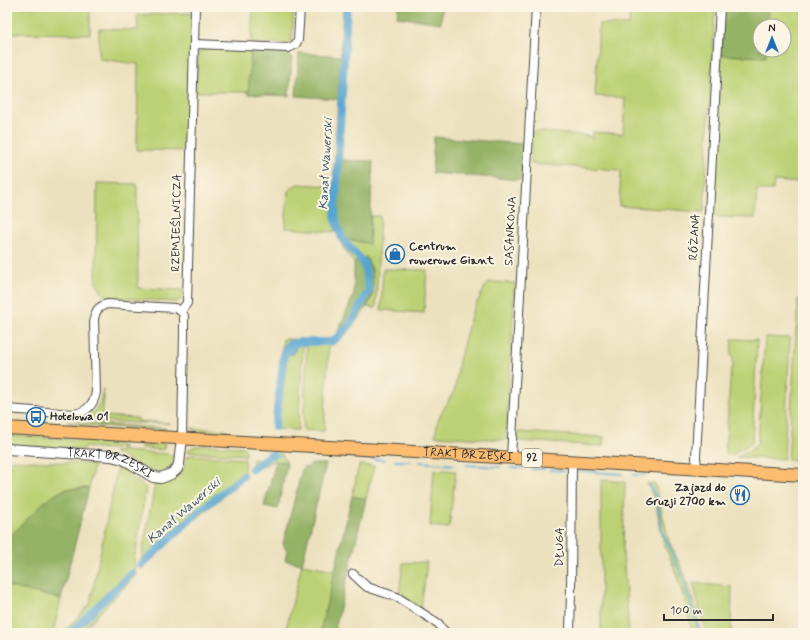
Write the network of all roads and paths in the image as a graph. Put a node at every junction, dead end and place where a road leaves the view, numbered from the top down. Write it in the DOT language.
graph roads {
  1 [pos="195,7"];
  2 [pos="300,7"];
  3 [pos="536,7"];
  4 [pos="720,7"];
  5 [pos="194,44"];
  6 [pos="181,311"];
  7 [pos="7,410"];
  8 [pos="7,428"];
  9 [pos="182,438"];
  10 [pos="7,449"];
  11 [pos="511,457"];
  12 [pos="572,460"];
  13 [pos="697,468"];
  14 [pos="803,475"];
  15 [pos="353,574"];
  16 [pos="447,633"];
  17 [pos="570,633"];
  1 -- 5 [label="street, RZEMIEŚLNICZA"];
  2 -- 5 [label="street"];
  3 -- 11 [label="street, SASANKOWA"];
  4 -- 13 [label="street, RÓŻANA"];
  5 -- 6 [label="street, RZEMIEŚLNICZA"];
  6 -- 7 [label="street"];
  6 -- 9 [label="street, RZEMIEŚLNICZA"];
  8 -- 9 [label="main road, TRAKT BRZESKI / 92"];
  9 -- 10 [label="street, TRAKT BRZESKI"];
  9 -- 11 [label="main road, TRAKT BRZESKI / 92"];
  11 -- 12 [label="main road, TRAKT BRZESKI / 92"];
  12 -- 13 [label="main road, TRAKT BRZESKI / 92"];
  12 -- 17 [label="street, DŁUGA"];
  13 -- 14 [label="main road, TRAKT BRZESKI / 92"];
  15 -- 16 [label="street"];
}
